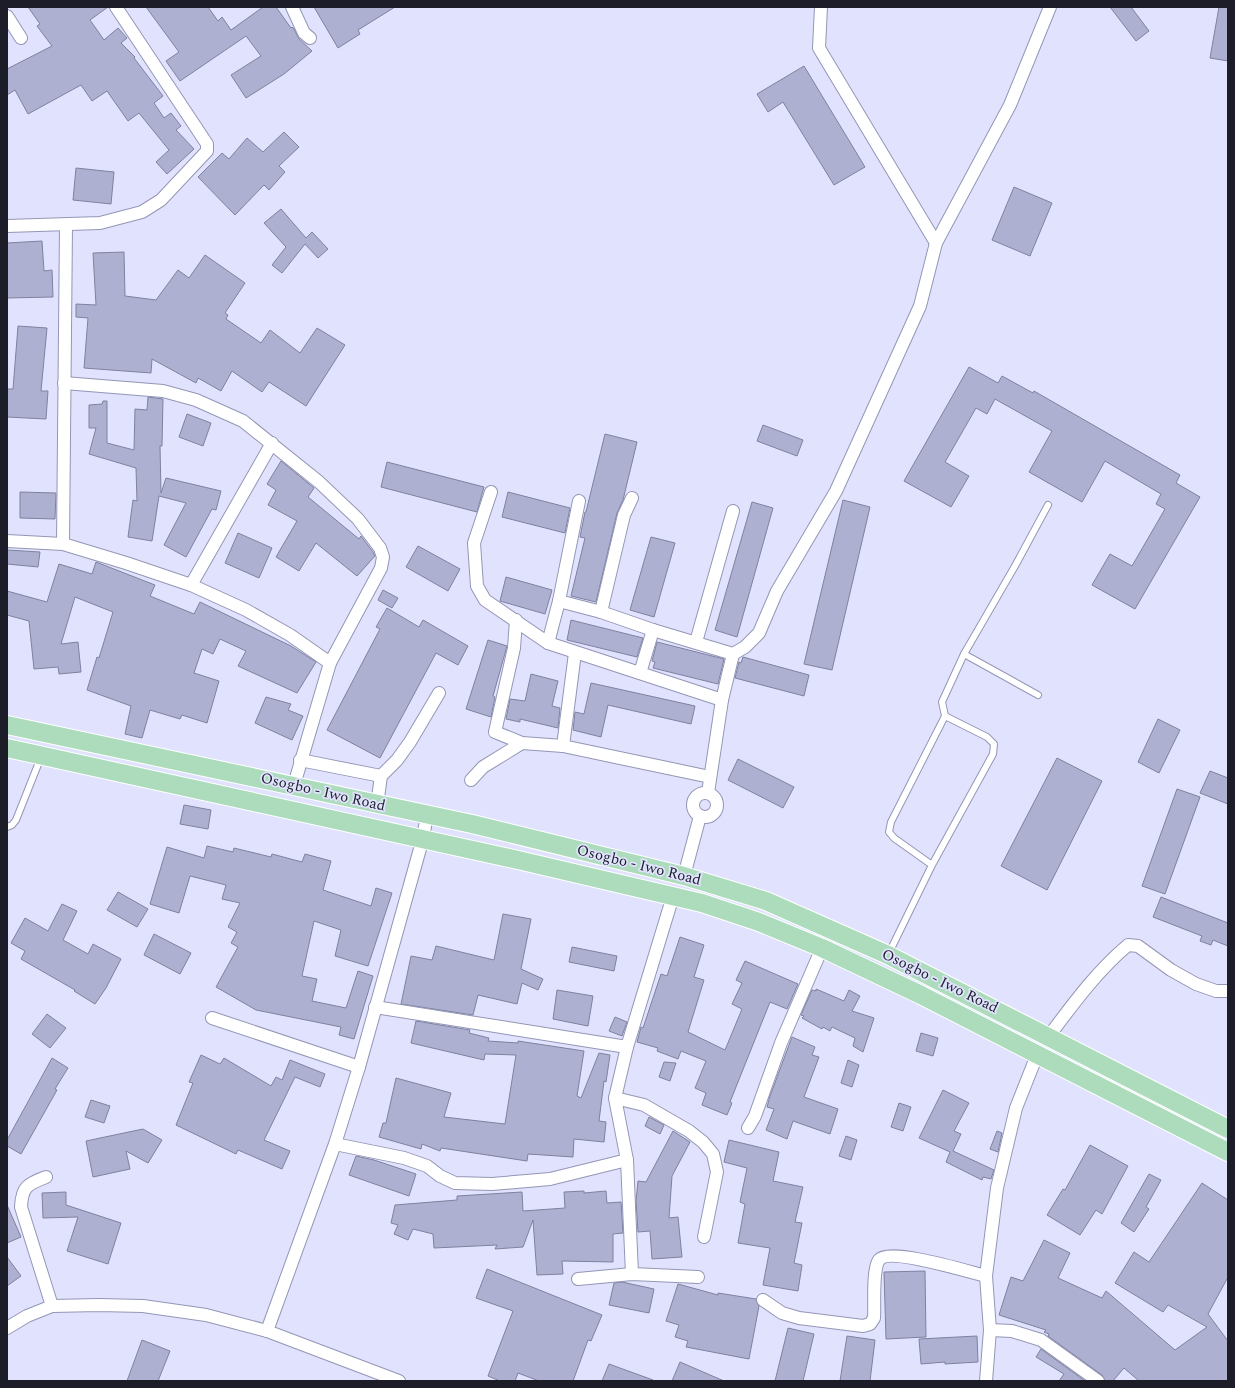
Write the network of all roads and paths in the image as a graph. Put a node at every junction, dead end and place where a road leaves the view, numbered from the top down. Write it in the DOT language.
graph roads {
  1 [pos="116,7"];
  2 [pos="292,7"];
  3 [pos="821,7"];
  4 [pos="1050,7"];
  5 [pos="7,16"];
  6 [pos="21,38"];
  7 [pos="310,38"];
  8 [pos="66,225"];
  9 [pos="7,226"];
  10 [pos="936,243"];
  11 [pos="64,383"];
  12 [pos="272,443"];
  13 [pos="491,492"];
  14 [pos="632,498"];
  15 [pos="580,501"];
  16 [pos="1048,505"];
  17 [pos="734,511"];
  18 [pos="7,542"];
  19 [pos="63,544"];
  20 [pos="190,585"];
  21 [pos="559,601"];
  22 [pos="600,612"];
  23 [pos="516,620"];
  24 [pos="654,630"];
  25 [pos="696,642"];
  26 [pos="548,643"];
  27 [pos="575,653"];
  28 [pos="733,654"];
  29 [pos="964,654"];
  30 [pos="330,663"];
  31 [pos="640,673"];
  32 [pos="439,692"];
  33 [pos="1038,695"];
  34 [pos="722,700"];
  35 [pos="945,716"];
  36 [pos="7,725"];
  37 [pos="522,743"];
  38 [pos="563,746"];
  39 [pos="7,748"];
  40 [pos="42,755"];
  41 [pos="300,760"];
  42 [pos="381,776"];
  43 [pos="710,777"];
  44 [pos="471,780"];
  45 [pos="294,785"];
  46 [pos="708,793"];
  47 [pos="377,805"];
  48 [pos="427,815"];
  49 [pos="700,816"];
  50 [pos="7,827"];
  51 [pos="423,838"];
  52 [pos="932,865"];
  53 [pos="684,876"];
  54 [pos="673,896"];
  55 [pos="822,948"];
  56 [pos="888,955"];
  57 [pos="1228,991"];
  58 [pos="986,1004"];
  59 [pos="375,1007"];
  60 [pos="212,1018"];
  61 [pos="976,1024"];
  62 [pos="1049,1036"];
  63 [pos="627,1047"];
  64 [pos="1037,1055"];
  65 [pos="359,1067"];
  66 [pos="615,1098"];
  67 [pos="748,1128"];
  68 [pos="1228,1128"];
  69 [pos="335,1144"];
  70 [pos="1228,1152"];
  71 [pos="627,1160"];
  72 [pos="46,1177"];
  73 [pos="704,1237"];
  74 [pos="632,1274"];
  75 [pos="986,1276"];
  76 [pos="698,1277"];
  77 [pos="578,1279"];
  78 [pos="763,1300"];
  79 [pos="52,1306"];
  80 [pos="7,1328"];
  81 [pos="990,1330"];
  82 [pos="267,1331"];
  83 [pos="399,1381"];
  84 [pos="986,1381"];
  85 [pos="1098,1381"];
  1 -- 8 [label="street"];
  2 -- 7 [label="street"];
  3 -- 10 [label="street"];
  4 -- 10 [label="street"];
  5 -- 6 [label="street"];
  8 -- 9 [label="street"];
  8 -- 11 [label="street"];
  10 -- 28 [label="street"];
  11 -- 12 [label="street"];
  11 -- 19 [label="street"];
  12 -- 20 [label="street"];
  12 -- 30 [label="street"];
  13 -- 23 [label="street"];
  14 -- 22 [label="street"];
  15 -- 21 [label="street"];
  16 -- 29 [label="lane"];
  17 -- 25 [label="street"];
  18 -- 19 [label="street"];
  19 -- 20 [label="street"];
  20 -- 30 [label="street"];
  21 -- 22 [label="street"];
  21 -- 26 [label="street"];
  22 -- 24 [label="street"];
  23 -- 26 [label="street"];
  23 -- 37 [label="street"];
  24 -- 25 [label="street"];
  24 -- 31 [label="street"];
  25 -- 28 [label="street"];
  26 -- 27 [label="street"];
  27 -- 31 [label="street"];
  27 -- 38 [label="street"];
  28 -- 34 [label="street"];
  29 -- 33 [label="lane"];
  29 -- 35 [label="lane"];
  30 -- 41 [label="street"];
  31 -- 34 [label="street"];
  32 -- 42 [label="street"];
  34 -- 43 [label="street"];
  35 -- 52 [label="lane"];
  35 -- 52 [label="lane"];
  36 -- 45 [label="main road, Osogbo - Iwo Road"];
  37 -- 38 [label="street"];
  37 -- 44 [label="street"];
  38 -- 43 [label="street"];
  39 -- 40 [label="main road, Osogbo - Iwo Road"];
  40 -- 50 [label="lane"];
  40 -- 51 [label="main road, Osogbo - Iwo Road"];
  41 -- 42 [label="street"];
  41 -- 45 [label="street"];
  42 -- 47 [label="street"];
  43 -- 46 [label="street"];
  45 -- 47 [label="main road, Osogbo - Iwo Road"];
  46 -- 49 [label="street"];
  46 -- 49 [label="street"];
  47 -- 48 [label="main road, Osogbo - Iwo Road"];
  48 -- 51 [label="street"];
  48 -- 53 [label="main road, Osogbo - Iwo Road"];
  49 -- 53 [label="street"];
  51 -- 54 [label="main road, Osogbo - Iwo Road"];
  51 -- 59 [label="street"];
  52 -- 56 [label="lane"];
  53 -- 56 [label="main road, Osogbo - Iwo Road"];
  54 -- 55 [label="main road, Osogbo - Iwo Road"];
  54 -- 63 [label="street"];
  55 -- 61 [label="main road, Osogbo - Iwo Road"];
  55 -- 67 [label="street"];
  56 -- 58 [label="main road, Osogbo - Iwo Road"];
  57 -- 62 [label="street"];
  58 -- 61 [label="main road"];
  58 -- 62 [label="main road, Osogbo - Iwo Road"];
  59 -- 63 [label="street"];
  59 -- 65 [label="street"];
  60 -- 65 [label="street"];
  61 -- 64 [label="main road, Osogbo - Iwo Road"];
  62 -- 68 [label="main road, Osogbo - Iwo Road"];
  63 -- 66 [label="street"];
  64 -- 70 [label="main road, Osogbo - Iwo Road"];
  64 -- 75 [label="street"];
  65 -- 69 [label="street"];
  66 -- 71 [label="street"];
  66 -- 73 [label="street"];
  69 -- 71 [label="street"];
  69 -- 82 [label="street"];
  71 -- 74 [label="street"];
  72 -- 79 [label="street"];
  74 -- 76 [label="street"];
  74 -- 77 [label="street"];
  75 -- 78 [label="street"];
  75 -- 81 [label="street"];
  79 -- 80 [label="street"];
  79 -- 82 [label="street"];
  81 -- 84 [label="street"];
  81 -- 85 [label="street"];
  82 -- 83 [label="street"];
}
